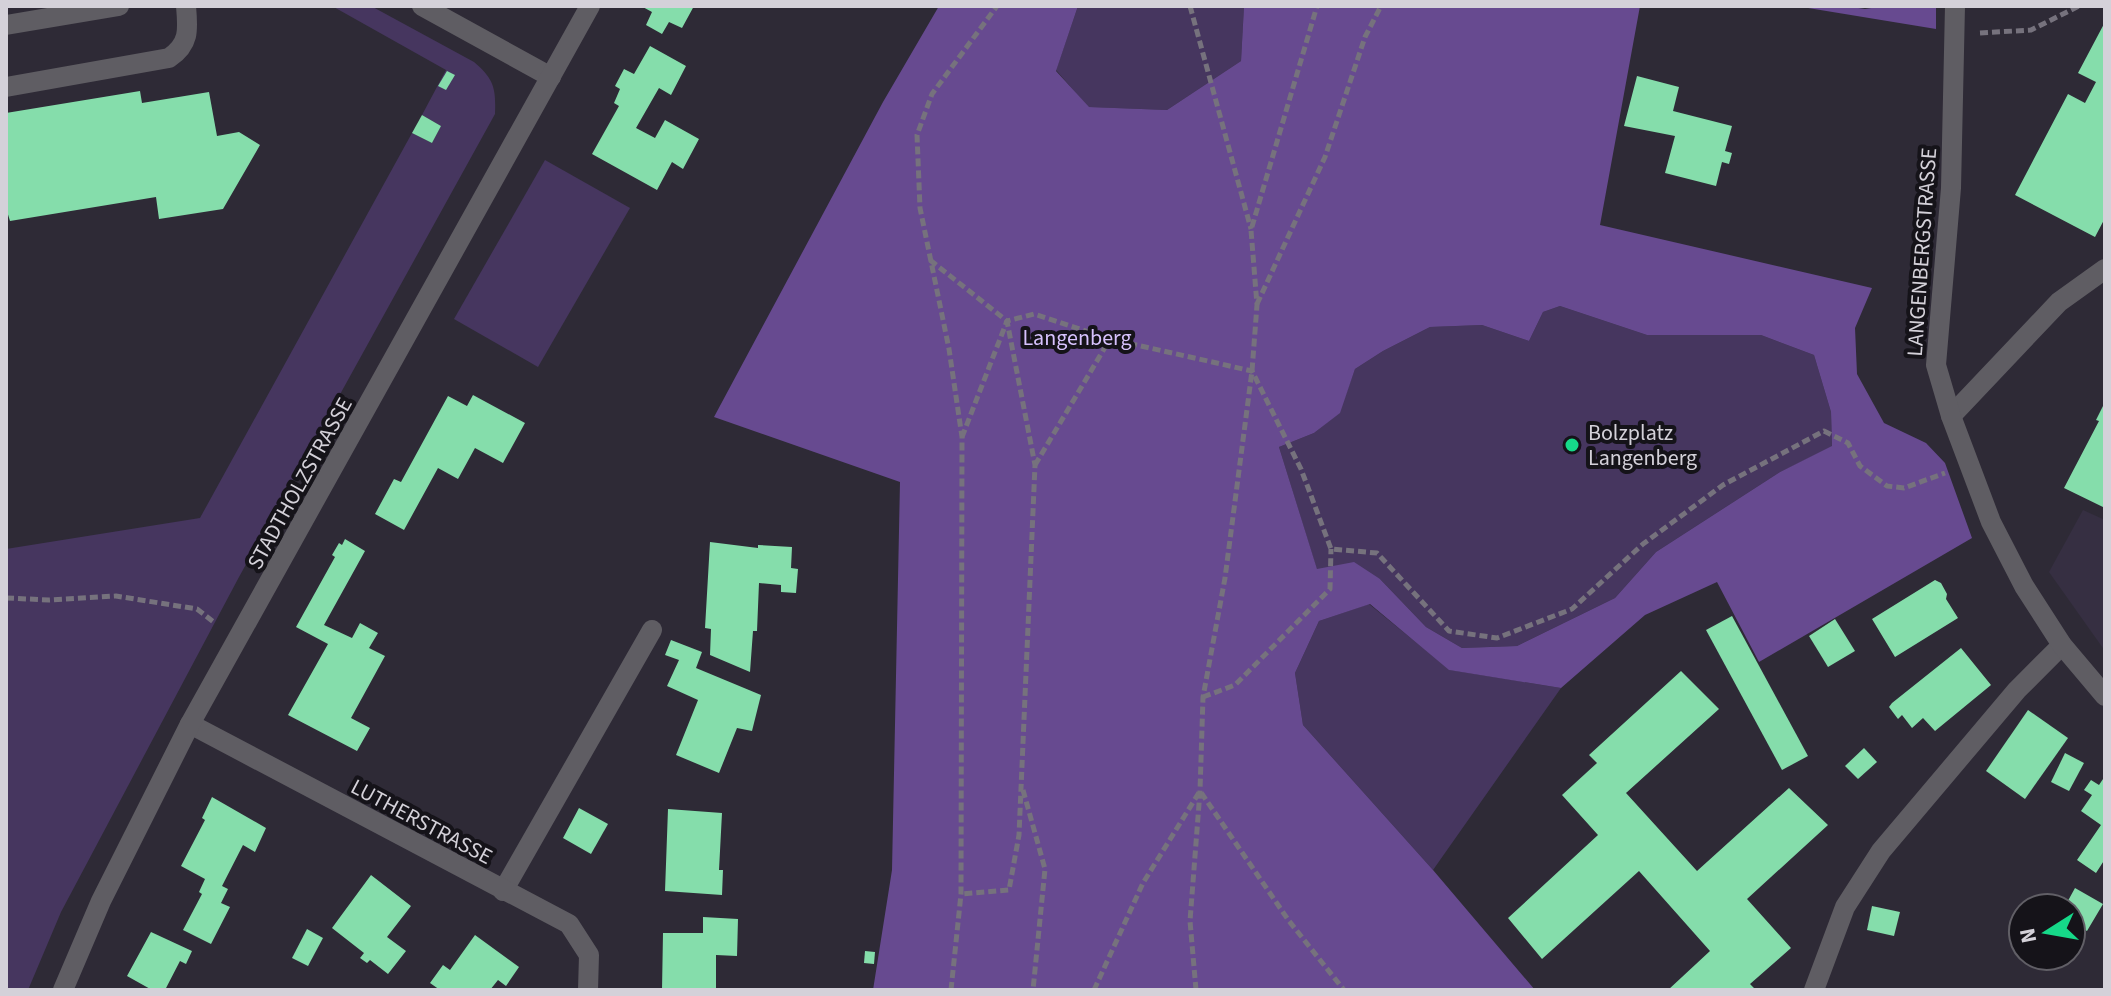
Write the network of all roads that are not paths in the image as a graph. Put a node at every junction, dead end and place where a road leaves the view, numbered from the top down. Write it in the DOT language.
graph roads {
  1 [pos="119,6"];
  2 [pos="186,6"];
  3 [pos="422,6"];
  4 [pos="590,6"];
  5 [pos="1955,6"];
  6 [pos="6,25"];
  7 [pos="551,77"];
  8 [pos="6,87"];
  9 [pos="2105,269"];
  10 [pos="1951,416"];
  11 [pos="652,630"];
  12 [pos="2062,645"];
  13 [pos="2105,696"];
  14 [pos="190,724"];
  15 [pos="503,891"];
  16 [pos="63,990"];
  17 [pos="588,990"];
  18 [pos="1814,990"];
  1 -- 6 [label="street"];
  2 -- 8 [label="street"];
  3 -- 7 [label="street"];
  4 -- 7 [label="street, STADTHOLZSTRASSE"];
  5 -- 10 [label="street, LANGENBERGSTRASSE"];
  7 -- 14 [label="street, STADTHOLZSTRASSE"];
  9 -- 10 [label="street"];
  10 -- 12 [label="street, LANGENBERGSTRASSE"];
  11 -- 15 [label="street"];
  12 -- 13 [label="street, LANGENBERGSTRASSE"];
  12 -- 18 [label="street"];
  14 -- 15 [label="street, LUTHERSTRASSE"];
  14 -- 16 [label="street, STADTHOLZSTRASSE"];
  15 -- 17 [label="street, LUTHERSTRASSE"];
}
